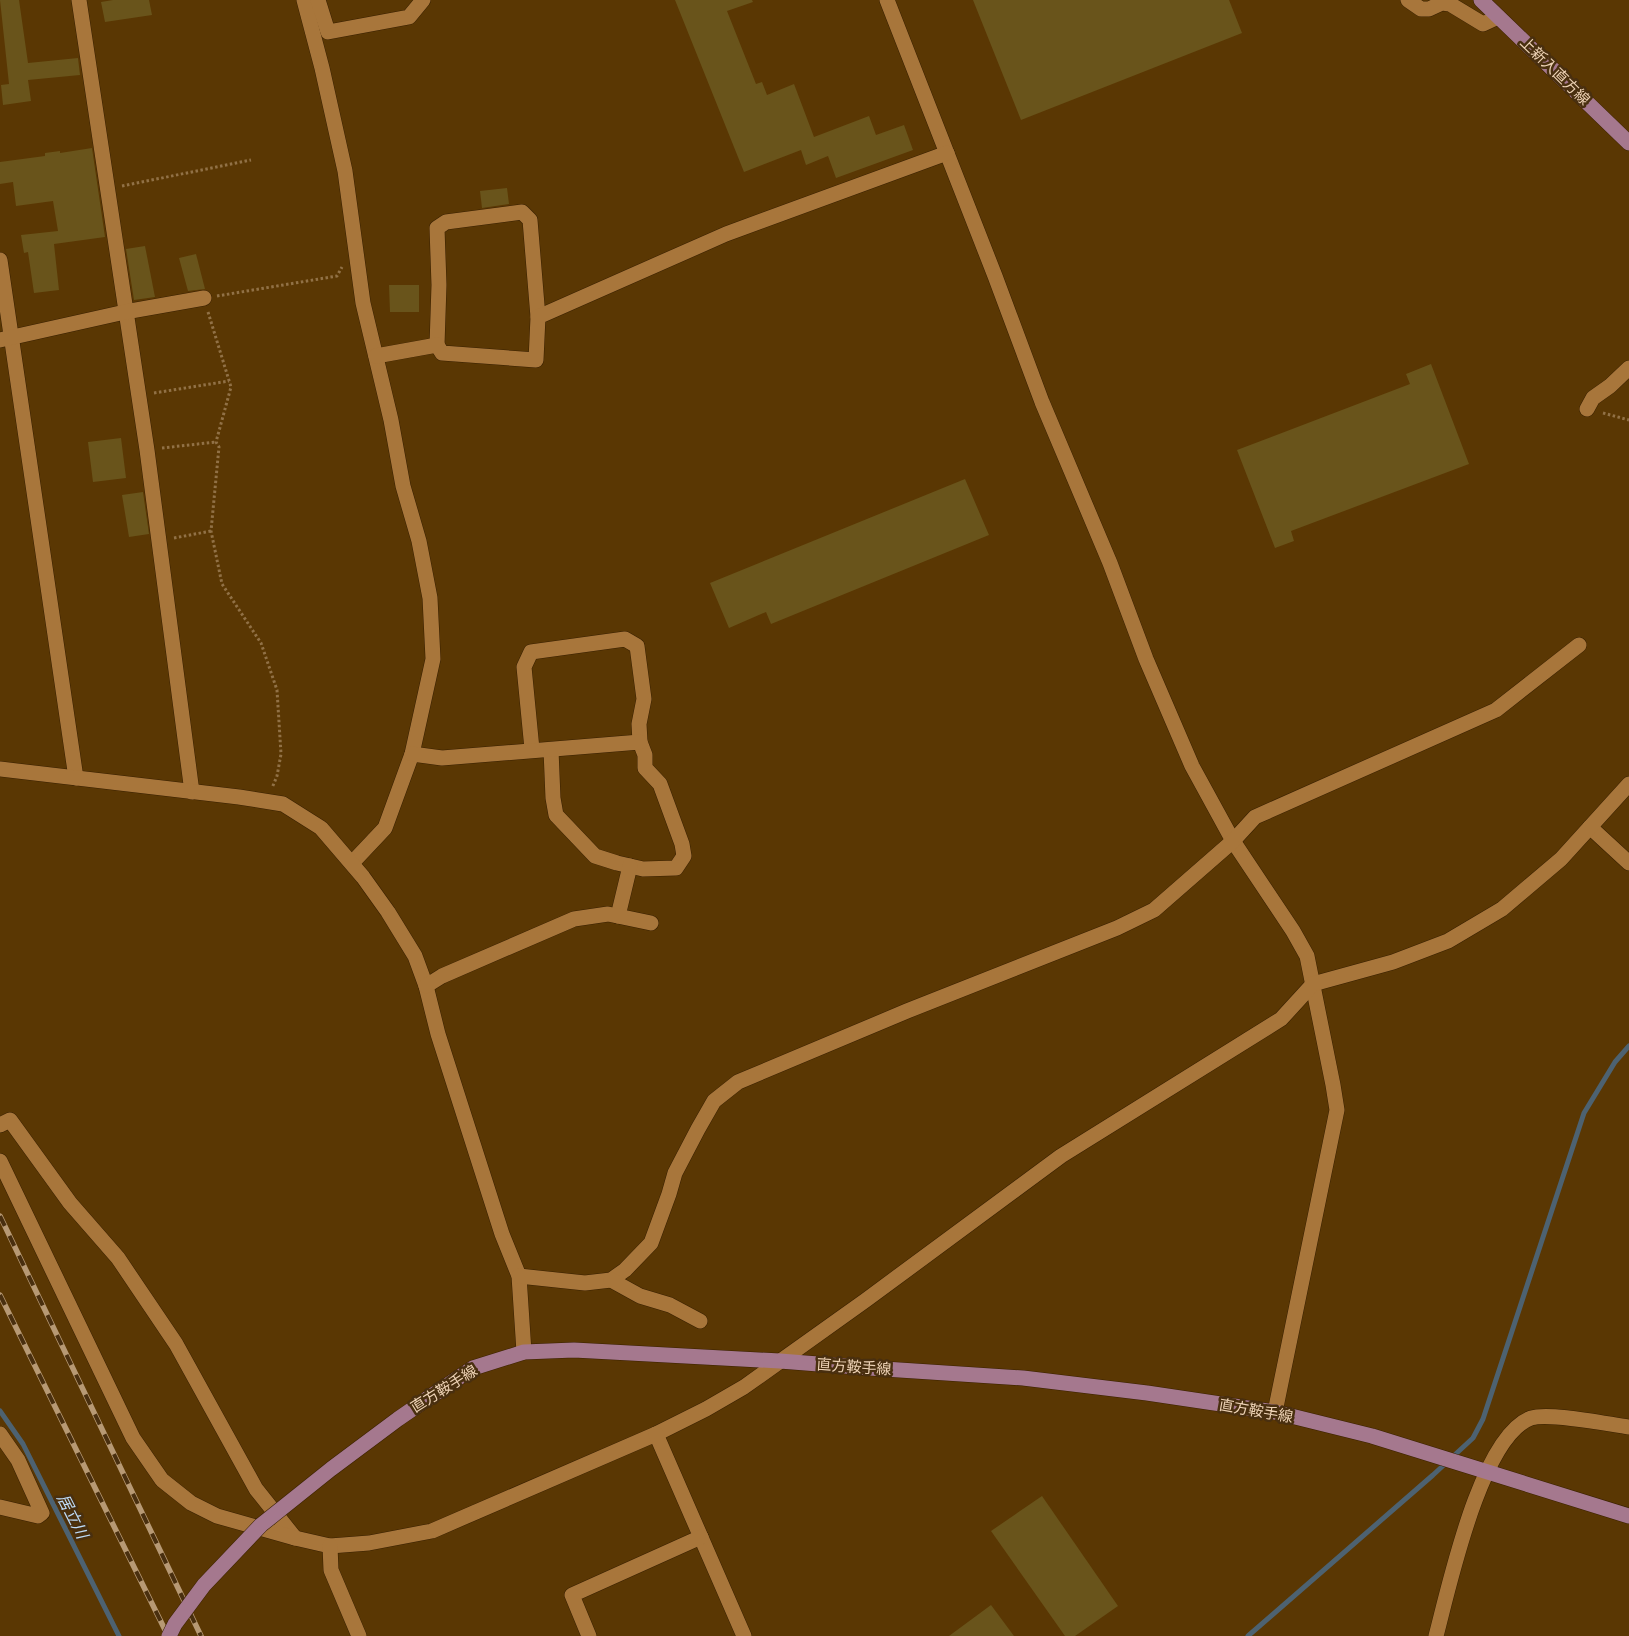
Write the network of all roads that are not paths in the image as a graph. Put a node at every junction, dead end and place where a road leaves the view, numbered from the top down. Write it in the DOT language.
graph roads {
  1 [pos="79,0"];
  2 [pos="304,0"];
  3 [pos="318,0"];
  4 [pos="423,0"];
  5 [pos="887,0"];
  6 [pos="1408,0"];
  7 [pos="1480,0"];
  8 [pos="1498,16"];
  9 [pos="1629,143"];
  10 [pos="947,153"];
  11 [pos="0,260"];
  12 [pos="204,298"];
  13 [pos="125,312"];
  14 [pos="538,317"];
  15 [pos="6,339"];
  16 [pos="437,345"];
  17 [pos="376,356"];
  18 [pos="1629,368"];
  19 [pos="1587,409"];
  20 [pos="1579,645"];
  21 [pos="640,742"];
  22 [pos="532,750"];
  23 [pos="551,750"];
  24 [pos="412,754"];
  25 [pos="0,769"];
  26 [pos="76,778"];
  27 [pos="1629,784"];
  28 [pos="192,792"];
  29 [pos="1590,827"];
  30 [pos="1233,841"];
  31 [pos="352,863"];
  32 [pos="1629,863"];
  33 [pos="630,866"];
  34 [pos="618,916"];
  35 [pos="651,924"];
  36 [pos="1313,984"];
  37 [pos="426,986"];
  38 [pos="0,1125"];
  39 [pos="0,1161"];
  40 [pos="519,1276"];
  41 [pos="611,1280"];
  42 [pos="700,1321"];
  43 [pos="524,1352"];
  44 [pos="780,1361"];
  45 [pos="1275,1412"];
  46 [pos="1629,1426"];
  47 [pos="0,1434"];
  48 [pos="656,1434"];
  49 [pos="1487,1472"];
  50 [pos="0,1507"];
  51 [pos="1629,1516"];
  52 [pos="701,1537"];
  53 [pos="295,1538"];
  54 [pos="330,1546"];
  55 [pos="169,1636"];
  56 [pos="359,1636"];
  57 [pos="589,1636"];
  58 [pos="744,1636"];
  59 [pos="1436,1636"];
  1 -- 13 [label="street"];
  2 -- 17 [label="street"];
  3 -- 4 [label="street"];
  5 -- 10 [label="street"];
  6 -- 8 [label="street"];
  7 -- 8 [label="main road, 上新入直方線"];
  8 -- 9 [label="main road, 上新入直方線"];
  10 -- 14 [label="street"];
  10 -- 30 [label="street"];
  11 -- 15 [label="street"];
  12 -- 13 [label="street"];
  13 -- 15 [label="street"];
  13 -- 28 [label="street"];
  14 -- 16 [label="street"];
  14 -- 16 [label="street"];
  15 -- 26 [label="street"];
  16 -- 17 [label="street"];
  17 -- 24 [label="street"];
  18 -- 19 [label="street"];
  20 -- 30 [label="street"];
  21 -- 22 [label="street"];
  21 -- 23 [label="street"];
  21 -- 33 [label="street"];
  22 -- 23 [label="street"];
  22 -- 24 [label="street"];
  23 -- 33 [label="street"];
  24 -- 31 [label="street"];
  25 -- 26 [label="street"];
  26 -- 28 [label="street"];
  27 -- 29 [label="street"];
  28 -- 31 [label="street"];
  29 -- 32 [label="street"];
  29 -- 36 [label="street"];
  30 -- 36 [label="street"];
  30 -- 41 [label="street"];
  31 -- 37 [label="street"];
  33 -- 34 [label="street"];
  34 -- 35 [label="street"];
  34 -- 37 [label="street"];
  36 -- 44 [label="street"];
  36 -- 45 [label="street"];
  37 -- 40 [label="street"];
  38 -- 53 [label="street"];
  39 -- 53 [label="street"];
  40 -- 41 [label="street"];
  40 -- 43 [label="street"];
  41 -- 42 [label="street"];
  43 -- 44 [label="main road, 直方鞍手線"];
  43 -- 55 [label="main road, 直方鞍手線, bridge"];
  44 -- 45 [label="main road, 直方鞍手線"];
  44 -- 48 [label="street"];
  45 -- 49 [label="main road, 直方鞍手線"];
  46 -- 49 [label="street"];
  47 -- 50 [label="street"];
  48 -- 52 [label="street"];
  48 -- 54 [label="street"];
  49 -- 51 [label="main road, 直方鞍手線"];
  49 -- 59 [label="street"];
  52 -- 57 [label="street"];
  52 -- 58 [label="street"];
  53 -- 54 [label="street"];
  54 -- 56 [label="street"];
}
